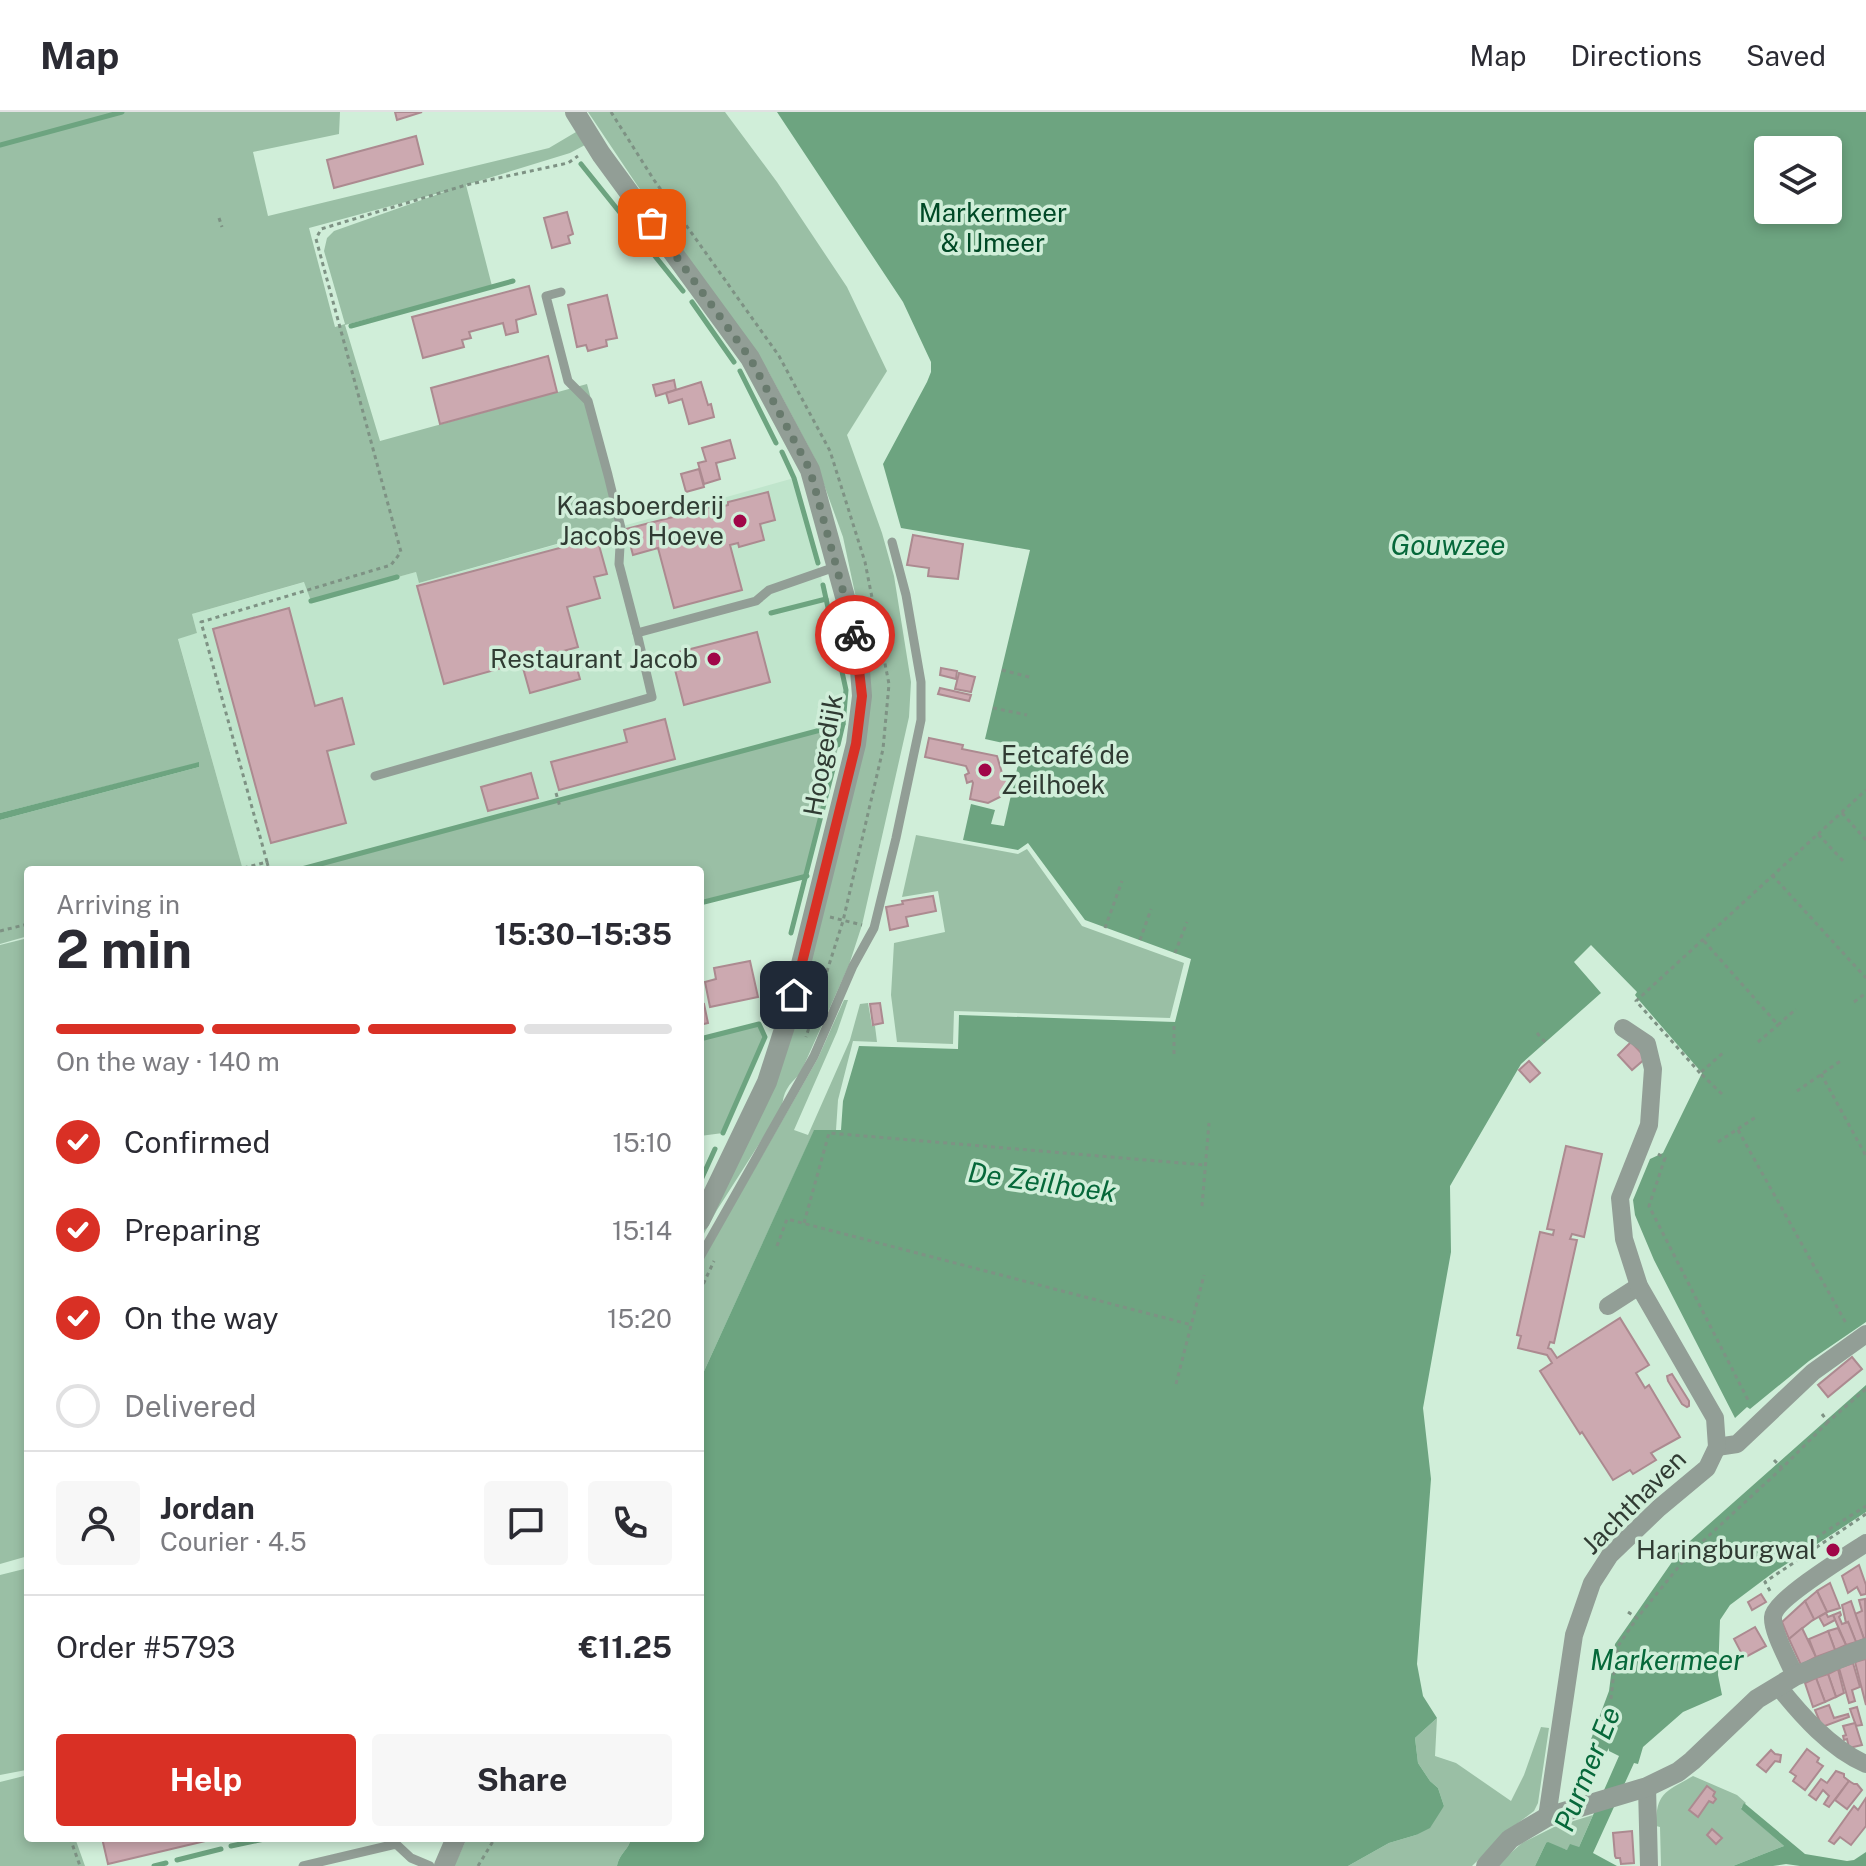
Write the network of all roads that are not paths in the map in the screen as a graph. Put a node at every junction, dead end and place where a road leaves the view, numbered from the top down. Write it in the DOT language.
graph roads {
  1 [pos="575,112"];
  2 [pos="561,292"];
  3 [pos="892,542"];
  4 [pos="838,566"];
  5 [pos="637,633"];
  6 [pos="375,776"];
  7 [pos="1623,1028"];
  8 [pos="704,1213"];
  9 [pos="704,1250"];
  10 [pos="1639,1286"];
  11 [pos="1608,1306"];
  12 [pos="1860,1335"];
  13 [pos="1717,1447"];
  14 [pos="1866,1543"];
  15 [pos="1866,1648"];
  16 [pos="1787,1681"];
  17 [pos="1866,1764"];
  18 [pos="1647,1787"];
  19 [pos="1547,1817"];
  20 [pos="391,1842"];
  21 [pos="396,1842"];
  22 [pos="454,1842"];
  23 [pos="303,1866"];
  24 [pos="430,1866"];
  25 [pos="444,1866"];
  26 [pos="1486,1866"];
  27 [pos="1649,1866"];
  1 -- 4 [label="street, Hoogedijk"];
  2 -- 5 [label="lane"];
  3 -- 9 [label="lane"];
  4 -- 5 [label="lane"];
  4 -- 8 [label="street, Hoogedijk"];
  5 -- 6 [label="lane"];
  7 -- 10 [label="street, Jachthaven"];
  10 -- 11 [label="street"];
  10 -- 13 [label="street, Jachthaven"];
  12 -- 13 [label="street"];
  13 -- 19 [label="street, Jachthaven"];
  14 -- 16 [label="street"];
  15 -- 16 [label="street"];
  16 -- 17 [label="street"];
  16 -- 18 [label="street"];
  18 -- 19 [label="street"];
  18 -- 27 [label="street"];
  19 -- 26 [label="street"];
  20 -- 23 [label="lane"];
  21 -- 24 [label="lane"];
  22 -- 25 [label="street"];
}
